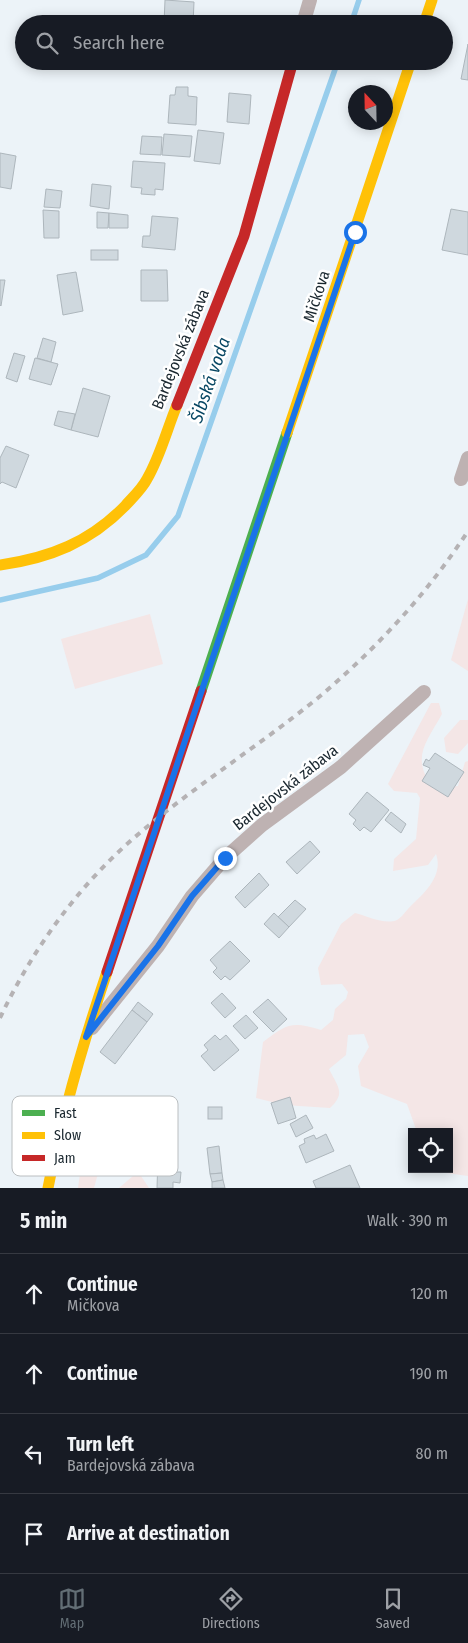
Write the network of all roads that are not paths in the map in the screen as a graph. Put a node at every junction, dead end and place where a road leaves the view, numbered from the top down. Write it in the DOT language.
graph roads {
  1 [pos="310,0"];
  2 [pos="432,0"];
  3 [pos="306,15"];
  4 [pos="427,15"];
  5 [pos="290,70"];
  6 [pos="409,70"];
  7 [pos="468,458"];
  8 [pos="461,479"];
  9 [pos="0,565"];
  10 [pos="424,692"];
  11 [pos="86,1037"];
  12 [pos="70,1096"];
  1 -- 3 [label="street"];
  2 -- 4 [label="main road"];
  5 -- 9 [label="main road, Bardejovská zábava"];
  6 -- 11 [label="main road, Mičkova"];
  7 -- 8 [label="street"];
  10 -- 11 [label="street, Bardejovská zábava"];
  11 -- 12 [label="main road, Mičkova"];
}
